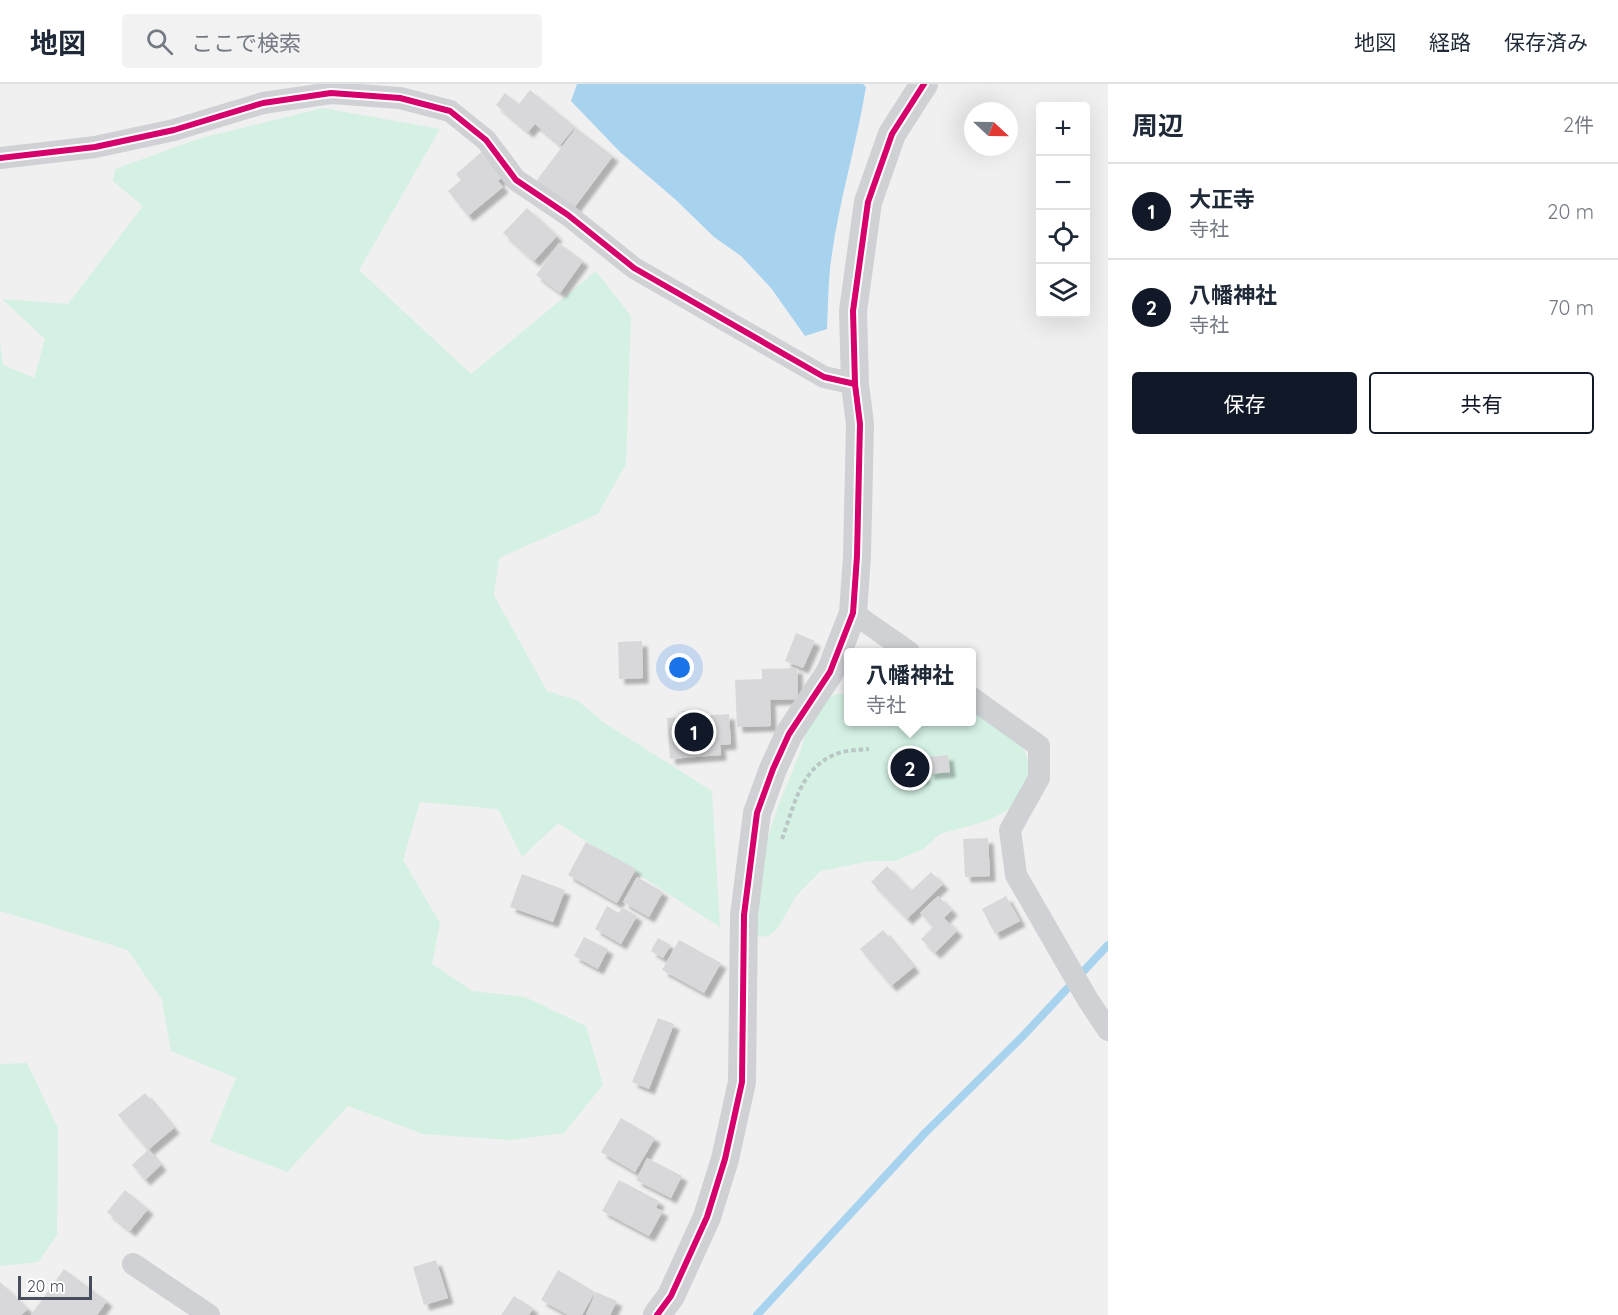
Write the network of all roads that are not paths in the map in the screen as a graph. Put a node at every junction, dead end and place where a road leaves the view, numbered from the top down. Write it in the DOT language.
graph roads {
  1 [pos="920,85"];
  2 [pos="0,158"];
  3 [pos="855,384"];
  4 [pos="853,613"];
  5 [pos="903,648"];
  6 [pos="976,701"];
  7 [pos="1108,1030"];
  8 [pos="133,1264"];
  9 [pos="209,1315"];
  10 [pos="657,1315"];
  1 -- 3 [label="street"];
  2 -- 3 [label="street"];
  3 -- 4 [label="street"];
  4 -- 5 [label="street"];
  4 -- 10 [label="street"];
  6 -- 7 [label="street"];
  8 -- 9 [label="street"];
}
